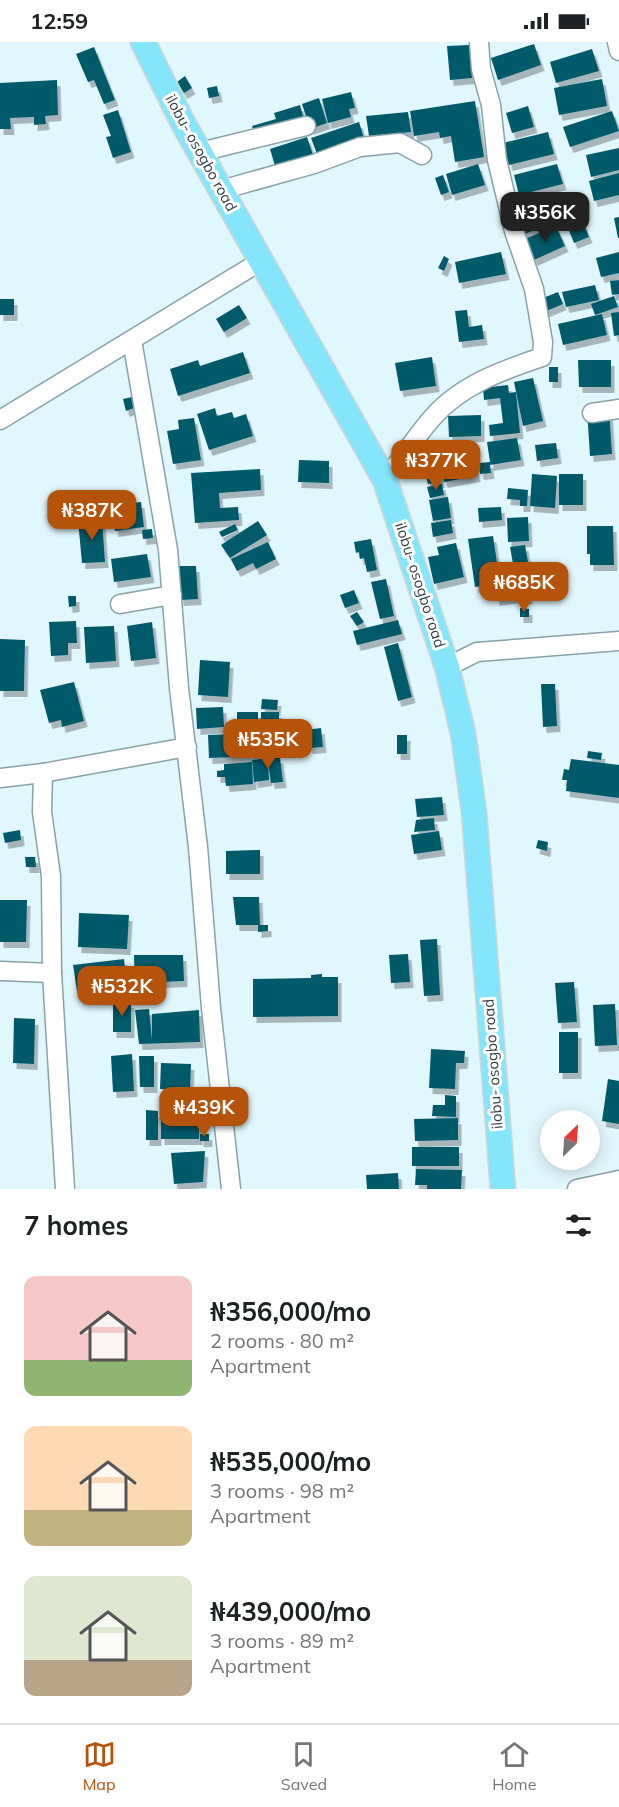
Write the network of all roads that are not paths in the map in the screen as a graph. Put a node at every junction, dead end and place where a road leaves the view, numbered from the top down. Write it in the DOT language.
graph roads {
  1 [pos="143,42"];
  2 [pos="479,42"];
  3 [pos="617,42"];
  4 [pos="619,51"];
  5 [pos="306,126"];
  6 [pos="200,153"];
  7 [pos="422,155"];
  8 [pos="221,190"];
  9 [pos="261,261"];
  10 [pos="132,340"];
  11 [pos="619,409"];
  12 [pos="592,413"];
  13 [pos="0,420"];
  14 [pos="385,480"];
  15 [pos="172,595"];
  16 [pos="120,604"];
  17 [pos="619,641"];
  18 [pos="447,667"];
  19 [pos="187,747"];
  20 [pos="43,773"];
  21 [pos="0,778"];
  22 [pos="0,971"];
  23 [pos="52,973"];
  24 [pos="619,1180"];
  25 [pos="65,1189"];
  26 [pos="231,1189"];
  27 [pos="502,1189"];
  28 [pos="577,1189"];
  1 -- 6 [label="main road, ilobu- osogbo road"];
  2 -- 14 [label="street"];
  3 -- 4 [label="street"];
  5 -- 6 [label="street"];
  6 -- 8 [label="main road, ilobu- osogbo road"];
  7 -- 8 [label="street"];
  8 -- 9 [label="main road, ilobu- osogbo road"];
  9 -- 10 [label="street"];
  9 -- 14 [label="main road, ilobu- osogbo road"];
  10 -- 13 [label="street"];
  10 -- 15 [label="street"];
  11 -- 12 [label="street"];
  14 -- 18 [label="main road, ilobu- osogbo road"];
  15 -- 16 [label="street"];
  15 -- 19 [label="street"];
  17 -- 18 [label="street"];
  18 -- 27 [label="main road, ilobu- osogbo road"];
  19 -- 20 [label="street"];
  19 -- 26 [label="street"];
  20 -- 21 [label="street"];
  20 -- 23 [label="street"];
  22 -- 23 [label="street"];
  23 -- 25 [label="street"];
  24 -- 28 [label="street"];
}
